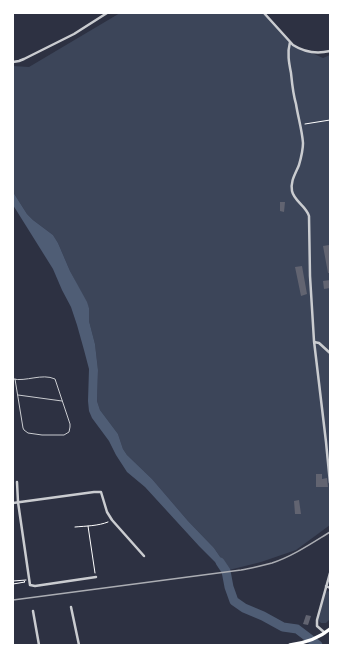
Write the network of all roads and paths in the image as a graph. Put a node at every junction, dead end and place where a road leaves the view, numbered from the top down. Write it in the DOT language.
graph roads {
  1 [pos="13,13"];
  2 [pos="18,13"];
  3 [pos="106,13"];
  4 [pos="264,13"];
  5 [pos="102,14"];
  6 [pos="290,42"];
  7 [pos="330,51"];
  8 [pos="13,62"];
  9 [pos="330,120"];
  10 [pos="300,124"];
  11 [pos="314,341"];
  12 [pos="330,353"];
  13 [pos="13,379"];
  14 [pos="15,380"];
  15 [pos="18,395"];
  16 [pos="63,401"];
  17 [pos="17,482"];
  18 [pos="330,483"];
  19 [pos="18,502"];
  20 [pos="13,503"];
  21 [pos="112,520"];
  22 [pos="88,526"];
  23 [pos="75,527"];
  24 [pos="144,556"];
  25 [pos="330,574"];
  26 [pos="13,577"];
  27 [pos="96,577"];
  28 [pos="24,580"];
  29 [pos="29,580"];
  30 [pos="13,584"];
  31 [pos="326,586"];
  32 [pos="330,588"];
  33 [pos="71,607"];
  34 [pos="33,611"];
  35 [pos="330,629"];
  36 [pos="323,635"];
  37 [pos="39,645"];
  38 [pos="79,645"];
  39 [pos="293,645"];
  1 -- 2 [label="path"];
  3 -- 5 [label="street"];
  4 -- 6 [label="street"];
  5 -- 8 [label="street"];
  6 -- 7 [label="street"];
  6 -- 10 [label="street"];
  9 -- 10 [label="path"];
  10 -- 11 [label="street"];
  11 -- 12 [label="street"];
  11 -- 18 [label="street"];
  13 -- 14 [label="lane"];
  14 -- 15 [label="lane"];
  14 -- 16 [label="lane"];
  15 -- 16 [label="lane"];
  15 -- 16 [label="lane"];
  17 -- 19 [label="street"];
  19 -- 20 [label="street"];
  19 -- 21 [label="street"];
  19 -- 29 [label="street"];
  21 -- 22 [label="path"];
  21 -- 24 [label="street"];
  22 -- 23 [label="path"];
  22 -- 27 [label="path"];
  25 -- 31 [label="street"];
  26 -- 28 [label="path"];
  27 -- 29 [label="street"];
  28 -- 29 [label="path"];
  28 -- 30 [label="path"];
  31 -- 32 [label="street"];
  31 -- 36 [label="street"];
  33 -- 38 [label="street"];
  34 -- 37 [label="street"];
  35 -- 36 [label="main road"];
  36 -- 39 [label="main road"];
}
